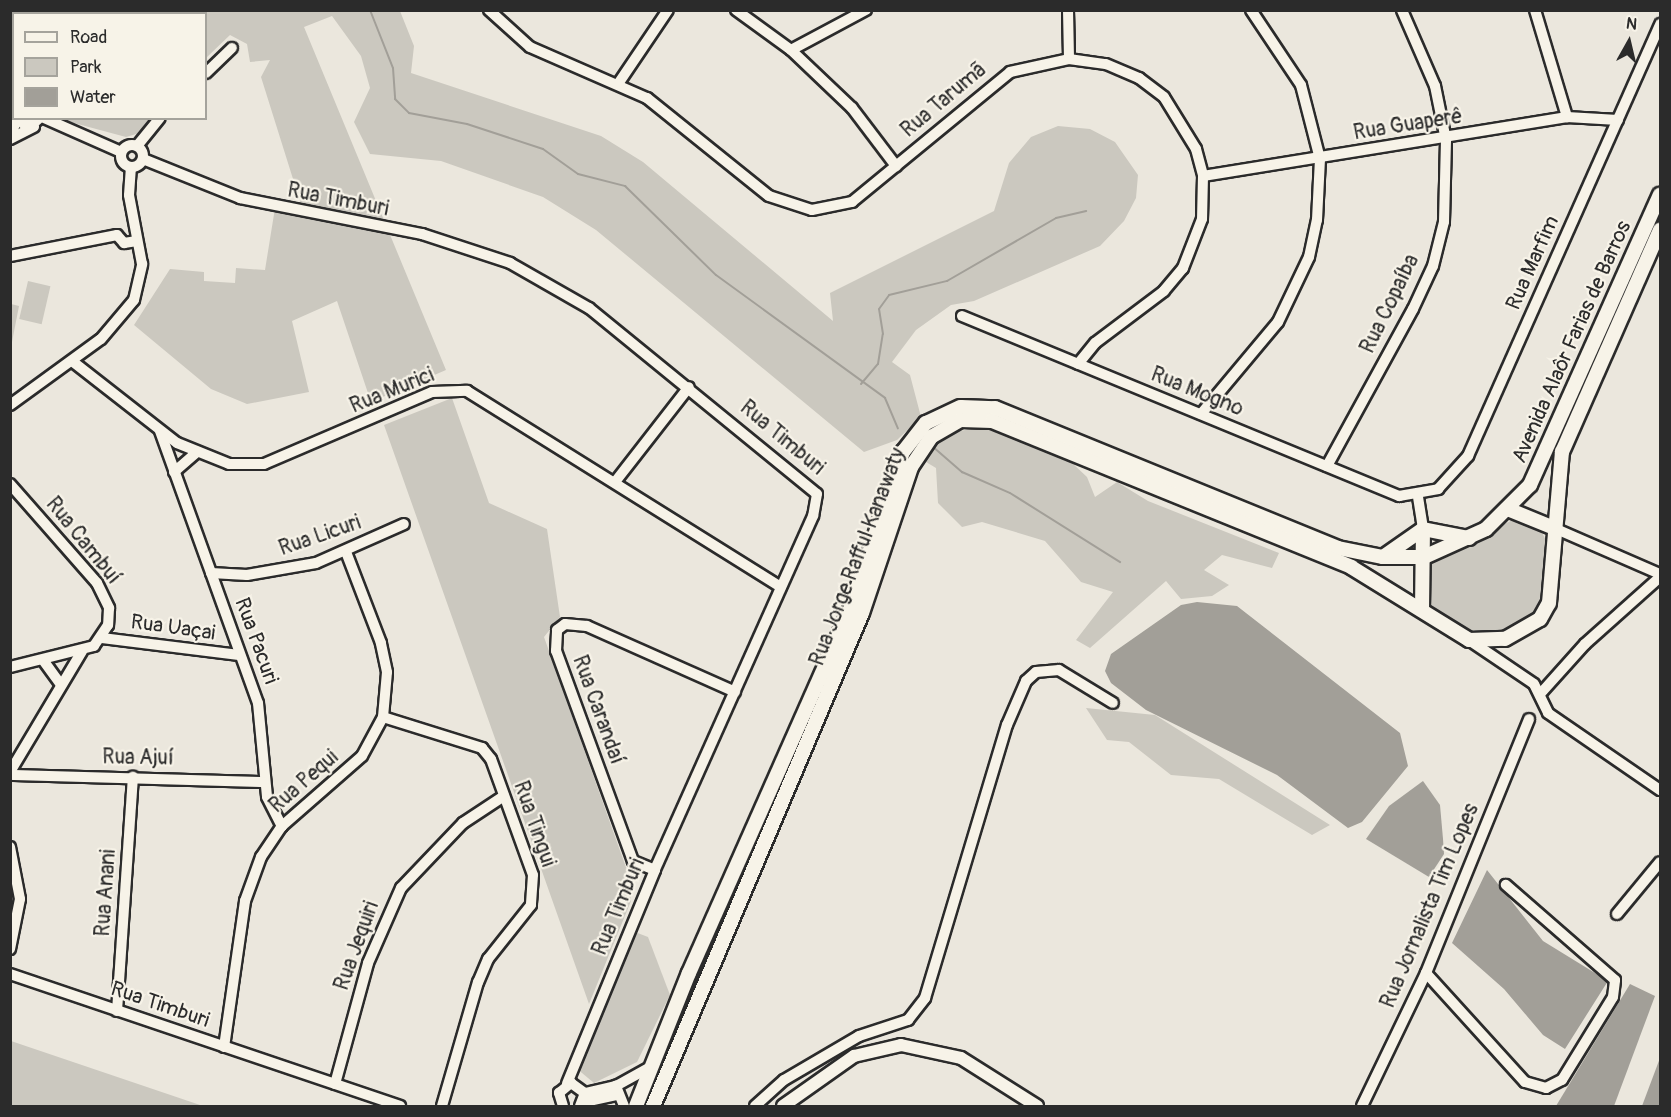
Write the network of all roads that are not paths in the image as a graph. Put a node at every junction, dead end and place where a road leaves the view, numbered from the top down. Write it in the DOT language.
graph roads {
  1 [pos="489,10"];
  2 [pos="668,10"];
  3 [pos="736,10"];
  4 [pos="866,10"];
  5 [pos="1068,10"];
  6 [pos="1251,10"];
  7 [pos="1402,10"];
  8 [pos="1535,10"];
  9 [pos="1660,24"];
  10 [pos="232,48"];
  11 [pos="791,50"];
  12 [pos="1069,59"];
  13 [pos="207,72"];
  14 [pos="618,84"];
  15 [pos="1567,117"];
  16 [pos="47,120"];
  17 [pos="158,120"];
  18 [pos="1618,120"];
  19 [pos="34,123"];
  20 [pos="56,126"];
  21 [pos="10,139"];
  22 [pos="1446,140"];
  23 [pos="137,146"];
  24 [pos="121,152"];
  25 [pos="143,159"];
  26 [pos="1320,159"];
  27 [pos="896,166"];
  28 [pos="131,168"];
  29 [pos="1203,176"];
  30 [pos="1660,195"];
  31 [pos="133,222"];
  32 [pos="1660,230"];
  33 [pos="117,235"];
  34 [pos="137,241"];
  35 [pos="10,256"];
  36 [pos="962,316"];
  37 [pos="72,361"];
  38 [pos="1078,364"];
  39 [pos="689,387"];
  40 [pos="10,405"];
  41 [pos="1201,414"];
  42 [pos="160,430"];
  43 [pos="196,453"];
  44 [pos="1327,466"];
  45 [pos="174,472"];
  46 [pos="615,482"];
  47 [pos="10,484"];
  48 [pos="1418,497"];
  49 [pos="1510,510"];
  50 [pos="404,524"];
  51 [pos="1554,528"];
  52 [pos="1423,529"];
  53 [pos="1469,538"];
  54 [pos="346,552"];
  55 [pos="1383,557"];
  56 [pos="1424,557"];
  57 [pos="211,573"];
  58 [pos="1660,575"];
  59 [pos="781,587"];
  60 [pos="1422,610"];
  61 [pos="102,638"];
  62 [pos="1469,640"];
  63 [pos="82,651"];
  64 [pos="239,655"];
  65 [pos="43,660"];
  66 [pos="10,667"];
  67 [pos="61,685"];
  68 [pos="735,692"];
  69 [pos="1541,693"];
  70 [pos="1113,703"];
  71 [pos="383,717"];
  72 [pos="1529,719"];
  73 [pos="10,773"];
  74 [pos="133,777"];
  75 [pos="264,782"];
  76 [pos="1660,790"];
  77 [pos="504,796"];
  78 [pos="282,826"];
  79 [pos="10,847"];
  80 [pos="1660,862"];
  81 [pos="655,870"];
  82 [pos="1506,885"];
  83 [pos="1617,914"];
  84 [pos="10,949"];
  85 [pos="1426,973"];
  86 [pos="10,974"];
  87 [pos="117,1011"];
  88 [pos="664,1029"];
  89 [pos="679,1035"];
  90 [pos="224,1047"];
  91 [pos="648,1068"];
  92 [pos="334,1084"];
  93 [pos="567,1084"];
  94 [pos="616,1090"];
  95 [pos="583,1100"];
  96 [pos="558,1103"];
  97 [pos="400,1107"];
  98 [pos="442,1107"];
  99 [pos="624,1107"];
  100 [pos="636,1107"];
  101 [pos="653,1107"];
  102 [pos="755,1107"];
  103 [pos="783,1107"];
  104 [pos="1036,1107"];
  105 [pos="1362,1107"];
  1 -- 14 [label="street, Rua Tarumã"];
  2 -- 14 [label="street"];
  3 -- 11 [label="street"];
  4 -- 11 [label="street"];
  5 -- 12 [label="street"];
  6 -- 26 [label="street"];
  7 -- 22 [label="street, Rua Copaíba"];
  8 -- 15 [label="street"];
  9 -- 18 [label="street, Rua Marfim"];
  10 -- 13 [label="street"];
  11 -- 27 [label="street"];
  12 -- 27 [label="street, Rua Tarumã"];
  12 -- 29 [label="street, Rua Tarumã"];
  14 -- 27 [label="street, Rua Tarumã"];
  15 -- 18 [label="street, Rua Guaperê"];
  15 -- 22 [label="street, Rua Guaperê"];
  16 -- 20 [label="street"];
  17 -- 23 [label="street"];
  18 -- 48 [label="street, Rua Marfim"];
  19 -- 20 [label="street"];
  19 -- 21 [label="street"];
  20 -- 24 [label="street"];
  22 -- 26 [label="street, Rua Guaperê"];
  22 -- 44 [label="street, Rua Copaíba"];
  23 -- 24 [label="street"];
  23 -- 25 [label="street"];
  24 -- 28 [label="street"];
  25 -- 28 [label="street"];
  25 -- 39 [label="street, Rua Timburi"];
  26 -- 29 [label="street, Rua Guaperê"];
  26 -- 41 [label="street"];
  28 -- 31 [label="street"];
  29 -- 38 [label="street, Rua Tarumã"];
  30 -- 49 [label="main road, Avenida Alaôr Farias de Barros"];
  31 -- 33 [label="street"];
  31 -- 34 [label="street"];
  32 -- 51 [label="main road, Avenida Alaôr Farias de Barros"];
  33 -- 34 [label="street"];
  33 -- 35 [label="street"];
  34 -- 37 [label="street"];
  36 -- 38 [label="street, Rua Mogno"];
  37 -- 40 [label="street"];
  37 -- 42 [label="street, Rua Murici"];
  38 -- 41 [label="street, Rua Mogno"];
  39 -- 46 [label="street"];
  39 -- 59 [label="street, Rua Timburi"];
  41 -- 44 [label="street, Rua Mogno"];
  42 -- 43 [label="street, Rua Murici"];
  42 -- 45 [label="street, Rua Pacuri"];
  43 -- 45 [label="street"];
  43 -- 46 [label="street, Rua Murici"];
  44 -- 48 [label="street, Rua Mogno"];
  45 -- 57 [label="street, Rua Pacuri"];
  46 -- 59 [label="street, Rua Murici"];
  47 -- 61 [label="street, Rua Cambuí"];
  48 -- 52 [label="street"];
  49 -- 51 [label="main road"];
  49 -- 53 [label="main road, Avenida Alaôr Farias de Barros"];
  50 -- 54 [label="street, Rua Licuri"];
  51 -- 58 [label="street"];
  51 -- 62 [label="main road, Avenida Alaôr Farias de Barros"];
  52 -- 53 [label="main road"];
  52 -- 55 [label="main road"];
  52 -- 56 [label="main road"];
  53 -- 56 [label="main road, Avenida Alaôr Farias de Barros"];
  54 -- 57 [label="street, Rua Licuri"];
  54 -- 71 [label="street, Rua Pequi"];
  55 -- 56 [label="main road, Rua Jorge Rafful Kanawaty"];
  55 -- 88 [label="main road, Rua Jorge Rafful Kanawaty"];
  56 -- 60 [label="main road"];
  57 -- 64 [label="street, Rua Pacuri"];
  58 -- 69 [label="street"];
  59 -- 68 [label="street, Rua Timburi"];
  60 -- 62 [label="main road, Rua Jorge Rafful Kanawaty"];
  60 -- 89 [label="main road, Rua Jorge Rafful Kanawaty"];
  61 -- 63 [label="street"];
  61 -- 64 [label="street, Rua Uaçai"];
  62 -- 69 [label="street"];
  63 -- 65 [label="street"];
  63 -- 67 [label="street"];
  64 -- 75 [label="street, Rua Pacuri"];
  65 -- 66 [label="street"];
  65 -- 67 [label="street"];
  67 -- 73 [label="street"];
  68 -- 81 [label="street, Rua Timburi"];
  68 -- 81 [label="street, Rua Carandaí"];
  69 -- 76 [label="street"];
  70 -- 102 [label="street"];
  71 -- 77 [label="street, Rua Tingui"];
  71 -- 78 [label="street, Rua Pequi"];
  72 -- 85 [label="street, Rua Jornalista Tim Lopes"];
  73 -- 74 [label="street, Rua Ajuí"];
  74 -- 75 [label="street, Rua Ajuí"];
  74 -- 87 [label="street, Rua Anani"];
  75 -- 78 [label="street, Rua Pacuri"];
  77 -- 92 [label="street, Rua Jequiri"];
  77 -- 98 [label="street, Rua Tingui"];
  78 -- 90 [label="street, Rua Pequi"];
  79 -- 84 [label="street"];
  80 -- 83 [label="street"];
  81 -- 93 [label="street, Rua Timburi"];
  82 -- 85 [label="street"];
  85 -- 105 [label="street, Rua Jornalista Tim Lopes"];
  86 -- 87 [label="street, Rua Timburi"];
  87 -- 90 [label="street, Rua Timburi"];
  88 -- 89 [label="main road"];
  88 -- 91 [label="main road, Rua Jorge Rafful Kanawaty"];
  89 -- 101 [label="main road, Rua Jorge Rafful Kanawaty"];
  90 -- 92 [label="street, Rua Timburi"];
  91 -- 94 [label="street"];
  91 -- 100 [label="main road, Rua Jorge Rafful Kanawaty"];
  92 -- 97 [label="street, Rua Timburi"];
  93 -- 95 [label="street"];
  93 -- 96 [label="street, Rua Timburi"];
  94 -- 95 [label="street"];
  94 -- 99 [label="street"];
  103 -- 104 [label="street"];
}
